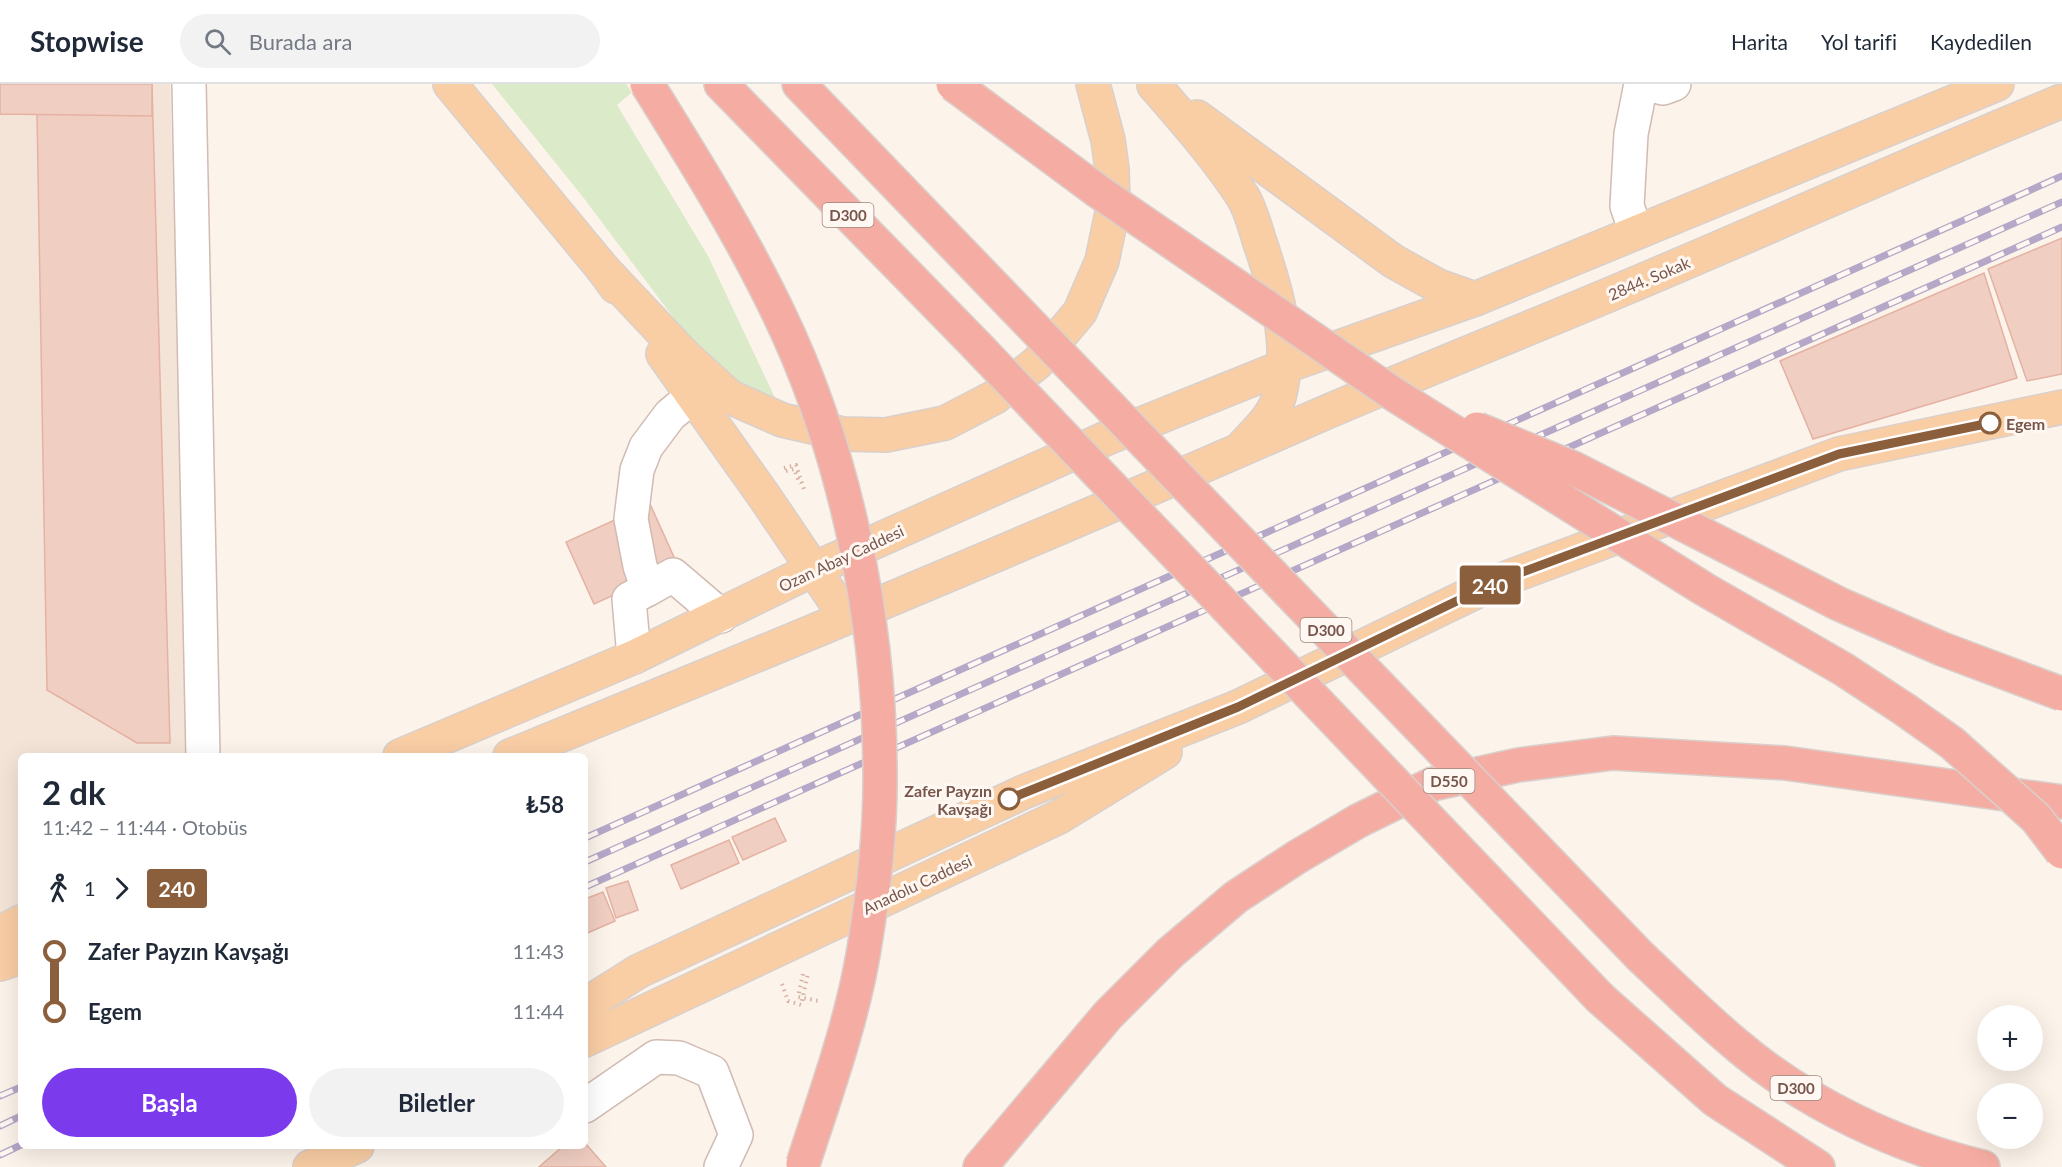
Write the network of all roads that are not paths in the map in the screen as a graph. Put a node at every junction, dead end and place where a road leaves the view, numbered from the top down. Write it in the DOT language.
graph roads {
  1 [pos="189,84"];
  2 [pos="450,84"];
  3 [pos="646,84"];
  4 [pos="721,84"];
  5 [pos="799,84"];
  6 [pos="952,84"];
  7 [pos="1093,84"];
  8 [pos="1641,84"];
  9 [pos="1647,84"];
  10 [pos="1674,84"];
  11 [pos="1997,84"];
  12 [pos="1153,85"];
  13 [pos="2062,101"];
  14 [pos="1636,232"];
  15 [pos="603,269"];
  16 [pos="1475,298"];
  17 [pos="1283,367"];
  18 [pos="1395,395"];
  19 [pos="693,396"];
  20 [pos="2062,407"];
  21 [pos="1236,453"];
  22 [pos="814,569"];
  23 [pos="648,589"];
  24 [pos="721,616"];
  25 [pos="850,616"];
  26 [pos="634,657"];
  27 [pos="2062,694"];
  28 [pos="1238,707"];
  29 [pos="203,753"];
  30 [pos="407,753"];
  31 [pos="517,753"];
  32 [pos="2062,802"];
  33 [pos="2062,852"];
  34 [pos="18,924"];
  35 [pos="0,933"];
  36 [pos="18,958"];
  37 [pos="0,964"];
  38 [pos="588,1003"];
  39 [pos="588,1039"];
  40 [pos="588,1104"];
  41 [pos="350,1149"];
  42 [pos="802,1165"];
  43 [pos="310,1167"];
  44 [pos="721,1167"];
  45 [pos="980,1167"];
  46 [pos="1818,1167"];
  47 [pos="1983,1167"];
  1 -- 29 [label="street"];
  2 -- 15 [label="main road"];
  3 -- 42 [label="highway, bridge"];
  4 -- 46 [label="highway, D300, bridge"];
  5 -- 47 [label="highway, D300, bridge"];
  6 -- 18 [label="highway, bridge"];
  7 -- 15 [label="main road"];
  8 -- 14 [label="street"];
  9 -- 10 [label="street"];
  11 -- 14 [label="main road"];
  12 -- 16 [label="main road"];
  12 -- 17 [label="main road"];
  13 -- 21 [label="main road, 2844. Sokak"];
  14 -- 16 [label="main road"];
  15 -- 19 [label="main road"];
  16 -- 17 [label="main road"];
  17 -- 21 [label="main road"];
  17 -- 22 [label="main road, Ozan Abay Caddesi"];
  18 -- 27 [label="highway, bridge"];
  18 -- 33 [label="highway, bridge"];
  19 -- 22 [label="main road"];
  19 -- 23 [label="street"];
  20 -- 28 [label="main road, Anadolu Caddesi"];
  21 -- 25 [label="main road"];
  22 -- 24 [label="main road, Ozan Abay Caddesi"];
  22 -- 25 [label="main road"];
  23 -- 24 [label="street"];
  23 -- 26 [label="street"];
  24 -- 26 [label="main road, Ozan Abay Caddesi"];
  25 -- 31 [label="main road"];
  26 -- 30 [label="main road, Ozan Abay Caddesi"];
  28 -- 38 [label="main road, Anadolu Caddesi"];
  28 -- 39 [label="main road, Anadolu Caddesi"];
  32 -- 45 [label="highway, D550"];
  34 -- 35 [label="main road"];
  36 -- 37 [label="main road"];
  40 -- 44 [label="street"];
  41 -- 43 [label="main road"];
}
